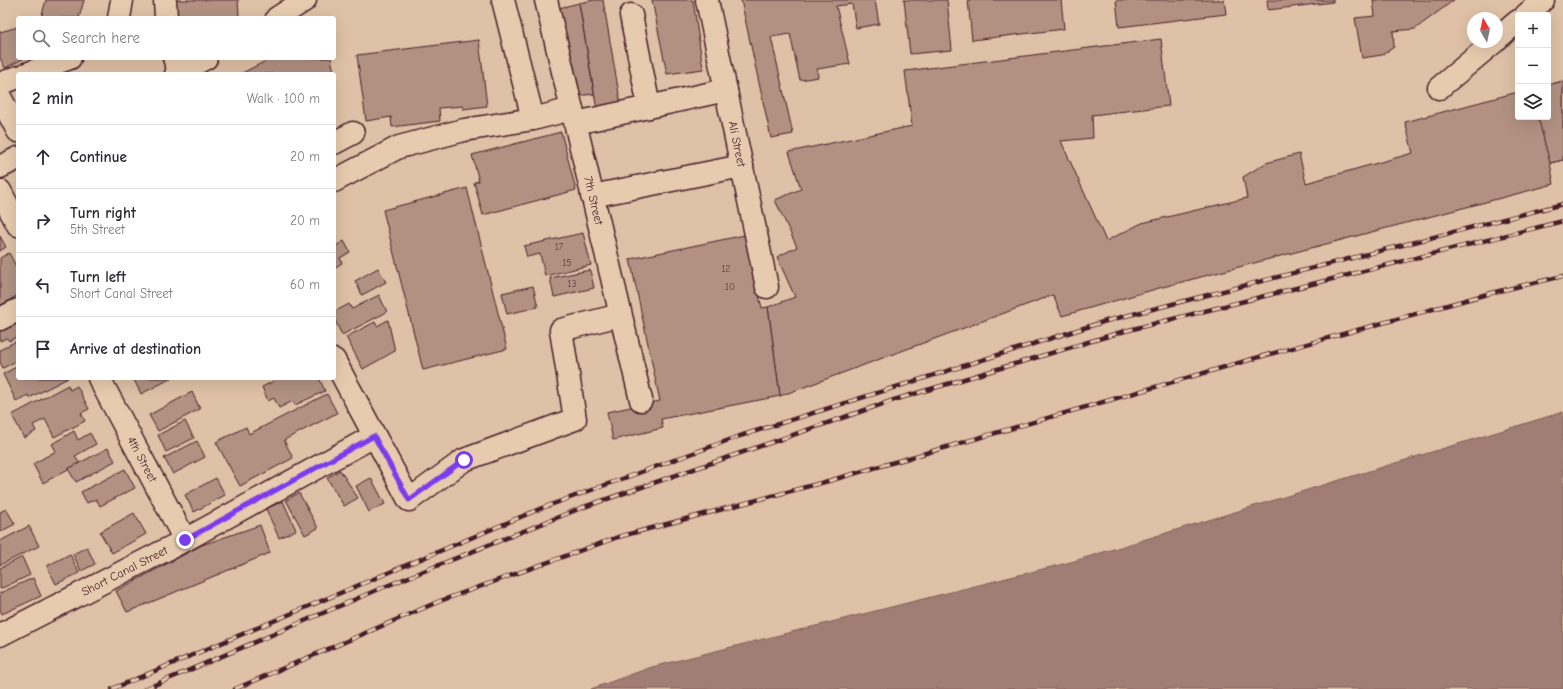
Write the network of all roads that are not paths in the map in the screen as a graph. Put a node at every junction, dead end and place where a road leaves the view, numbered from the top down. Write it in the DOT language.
graph roads {
  1 [pos="165,0"];
  2 [pos="305,0"];
  3 [pos="503,0"];
  4 [pos="546,0"];
  5 [pos="707,0"];
  6 [pos="1543,0"];
  7 [pos="1529,12"];
  8 [pos="631,15"];
  9 [pos="166,16"];
  10 [pos="280,16"];
  11 [pos="1515,24"];
  12 [pos="1503,34"];
  13 [pos="1487,48"];
  14 [pos="64,60"];
  15 [pos="201,60"];
  16 [pos="178,69"];
  17 [pos="32,72"];
  18 [pos="16,78"];
  19 [pos="0,84"];
  20 [pos="1440,88"];
  21 [pos="726,90"];
  22 [pos="0,97"];
  23 [pos="649,107"];
  24 [pos="574,116"];
  25 [pos="533,120"];
  26 [pos="16,127"];
  27 [pos="16,159"];
  28 [pos="742,166"];
  29 [pos="0,167"];
  30 [pos="336,180"];
  31 [pos="0,191"];
  32 [pos="592,196"];
  33 [pos="16,221"];
  34 [pos="768,288"];
  35 [pos="16,311"];
  36 [pos="620,315"];
  37 [pos="0,319"];
  38 [pos="336,364"];
  39 [pos="100,380"];
  40 [pos="641,400"];
  41 [pos="374,436"];
  42 [pos="185,540"];
  43 [pos="0,635"];
  1 -- 9 [label="street"];
  2 -- 10 [label="street"];
  3 -- 25 [label="street"];
  4 -- 24 [label="street, 7th Street"];
  5 -- 21 [label="street, Ali Street"];
  6 -- 7 [label="street"];
  8 -- 23 [label="street"];
  11 -- 12 [label="street"];
  13 -- 20 [label="street"];
  14 -- 17 [label="street"];
  15 -- 16 [label="street"];
  18 -- 19 [label="street"];
  21 -- 23 [label="street"];
  21 -- 28 [label="street, Ali Street"];
  22 -- 26 [label="street"];
  23 -- 24 [label="street"];
  24 -- 25 [label="street"];
  24 -- 32 [label="street, 7th Street"];
  25 -- 30 [label="street"];
  27 -- 29 [label="street"];
  28 -- 32 [label="street"];
  28 -- 34 [label="street, Ali Street"];
  31 -- 33 [label="street"];
  32 -- 36 [label="street, 7th Street"];
  35 -- 37 [label="street"];
  36 -- 40 [label="street, 7th Street"];
  36 -- 41 [label="street"];
  38 -- 41 [label="street"];
  39 -- 42 [label="street, 4th Street"];
  41 -- 42 [label="street, Short Canal Street"];
  42 -- 43 [label="street, Short Canal Street"];
}
